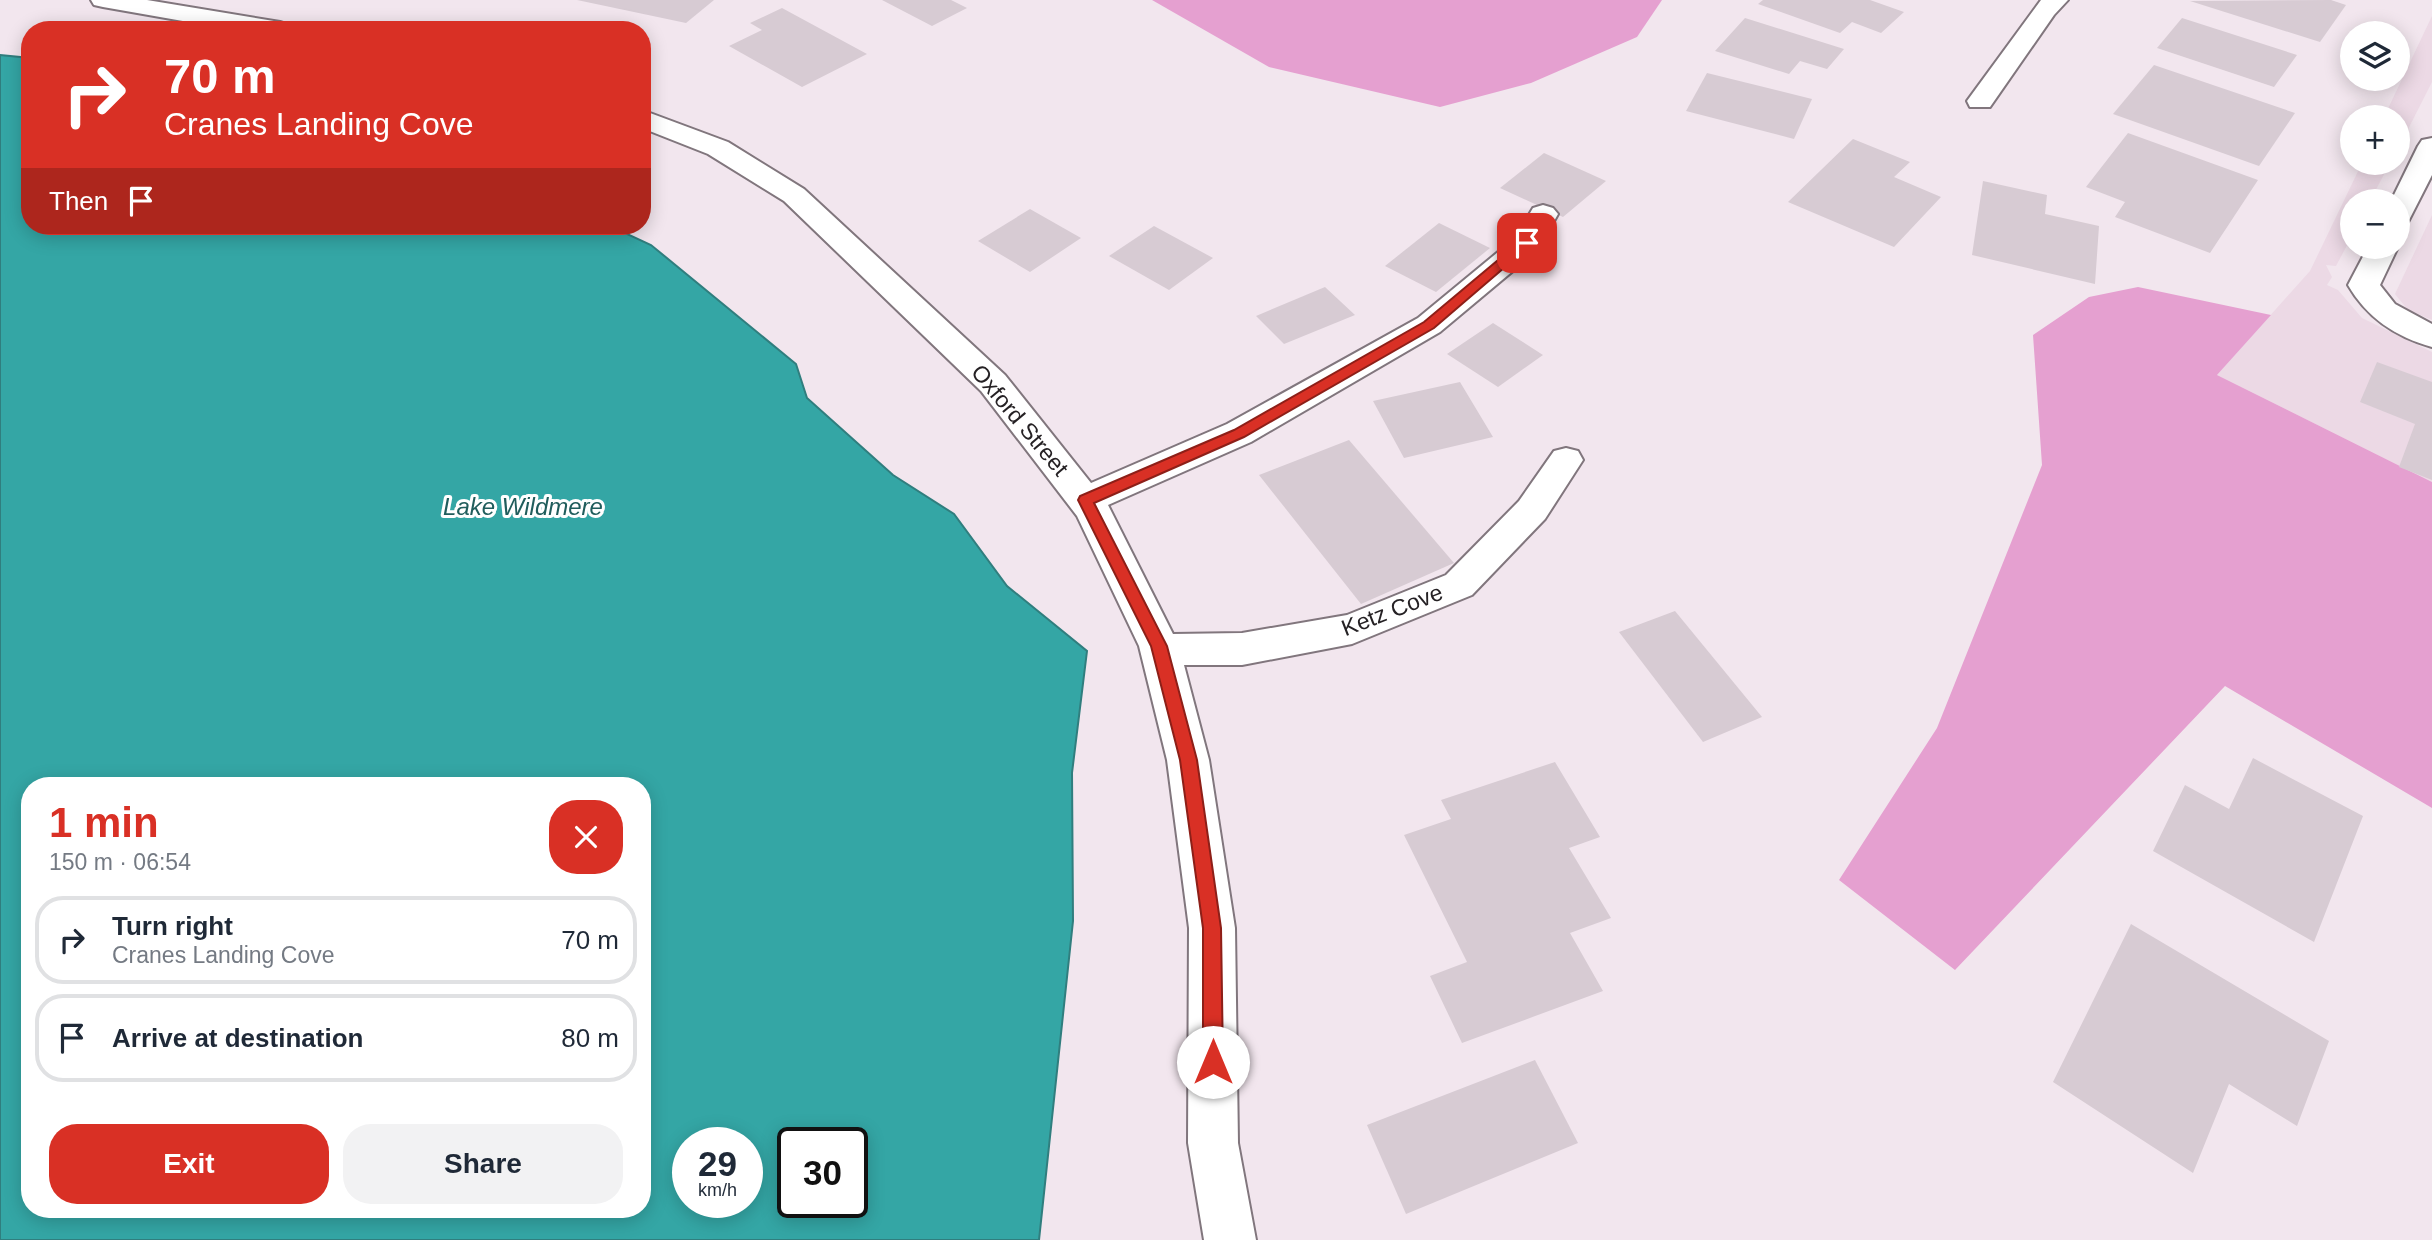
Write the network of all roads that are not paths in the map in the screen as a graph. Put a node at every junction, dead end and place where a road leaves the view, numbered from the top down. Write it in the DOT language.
graph roads {
  1 [pos="103,0"];
  2 [pos="2056,0"];
  3 [pos="227,21"];
  4 [pos="1980,101"];
  5 [pos="651,122"];
  6 [pos="2432,146"];
  7 [pos="2410,191"];
  8 [pos="1543,215"];
  9 [pos="2377,259"];
  10 [pos="2432,336"];
  11 [pos="1566,460"];
  12 [pos="1086,500"];
  13 [pos="1161,650"];
  14 [pos="1230,1240"];
  1 -- 3 [label="street"];
  2 -- 4 [label="street"];
  5 -- 12 [label="street, Oxford Street"];
  6 -- 7 [label="street"];
  8 -- 12 [label="street"];
  9 -- 10 [label="street"];
  11 -- 13 [label="street, Ketz Cove"];
  12 -- 13 [label="street, Oxford Street"];
  13 -- 14 [label="street, Oxford Street"];
}
